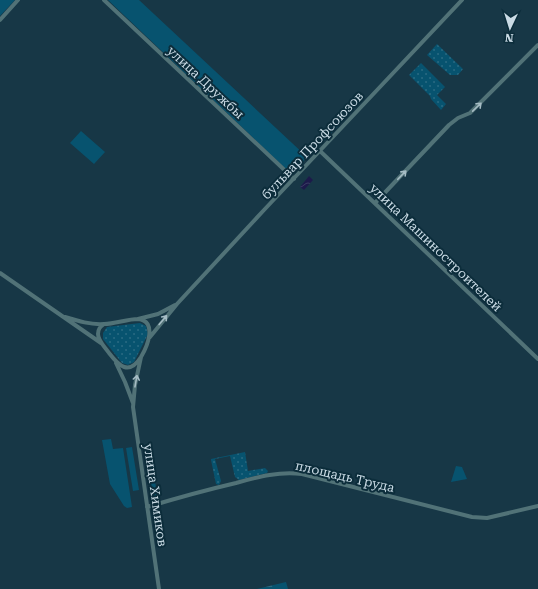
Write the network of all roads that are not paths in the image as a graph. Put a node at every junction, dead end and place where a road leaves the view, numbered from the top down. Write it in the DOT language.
graph roads {
  1 [pos="18,0"];
  2 [pos="104,0"];
  3 [pos="462,0"];
  4 [pos="0,20"];
  5 [pos="538,45"];
  6 [pos="320,151"];
  7 [pos="294,179"];
  8 [pos="375,203"];
  9 [pos="0,273"];
  10 [pos="177,304"];
  11 [pos="65,317"];
  12 [pos="138,319"];
  13 [pos="104,324"];
  14 [pos="150,337"];
  15 [pos="102,344"];
  16 [pos="141,357"];
  17 [pos="538,359"];
  18 [pos="115,361"];
  19 [pos="133,404"];
  20 [pos="538,506"];
  21 [pos="147,507"];
  22 [pos="159,589"];
  1 -- 4 [label="street"];
  2 -- 7 [label="street, улица Дружбы"];
  3 -- 6 [label="street, бульвар Профсоюзов"];
  8 -- 5 [label="street, one-way"];
  6 -- 7 [label="street, бульвар Профсоюзов"];
  6 -- 8 [label="street, улица Машиностроителей"];
  7 -- 10 [label="street, бульвар Профсоюзов"];
  8 -- 17 [label="street, улица Машиностроителей"];
  9 -- 11 [label="street"];
  10 -- 12 [label="street, бульвар Профсоюзов"];
  14 -- 10 [label="street, бульвар Профсоюзов, one-way"];
  11 -- 13 [label="street"];
  11 -- 15 [label="street"];
  12 -- 13 [label="street"];
  12 -- 14 [label="street"];
  13 -- 15 [label="street"];
  14 -- 16 [label="street"];
  15 -- 18 [label="street"];
  16 -- 18 [label="street"];
  19 -- 16 [label="street, улица Химиков, one-way"];
  18 -- 19 [label="street, улица Химиков"];
  19 -- 21 [label="street, улица Химиков"];
  20 -- 21 [label="street, площадь Труда"];
  21 -- 22 [label="street, улица Химиков"];
}
